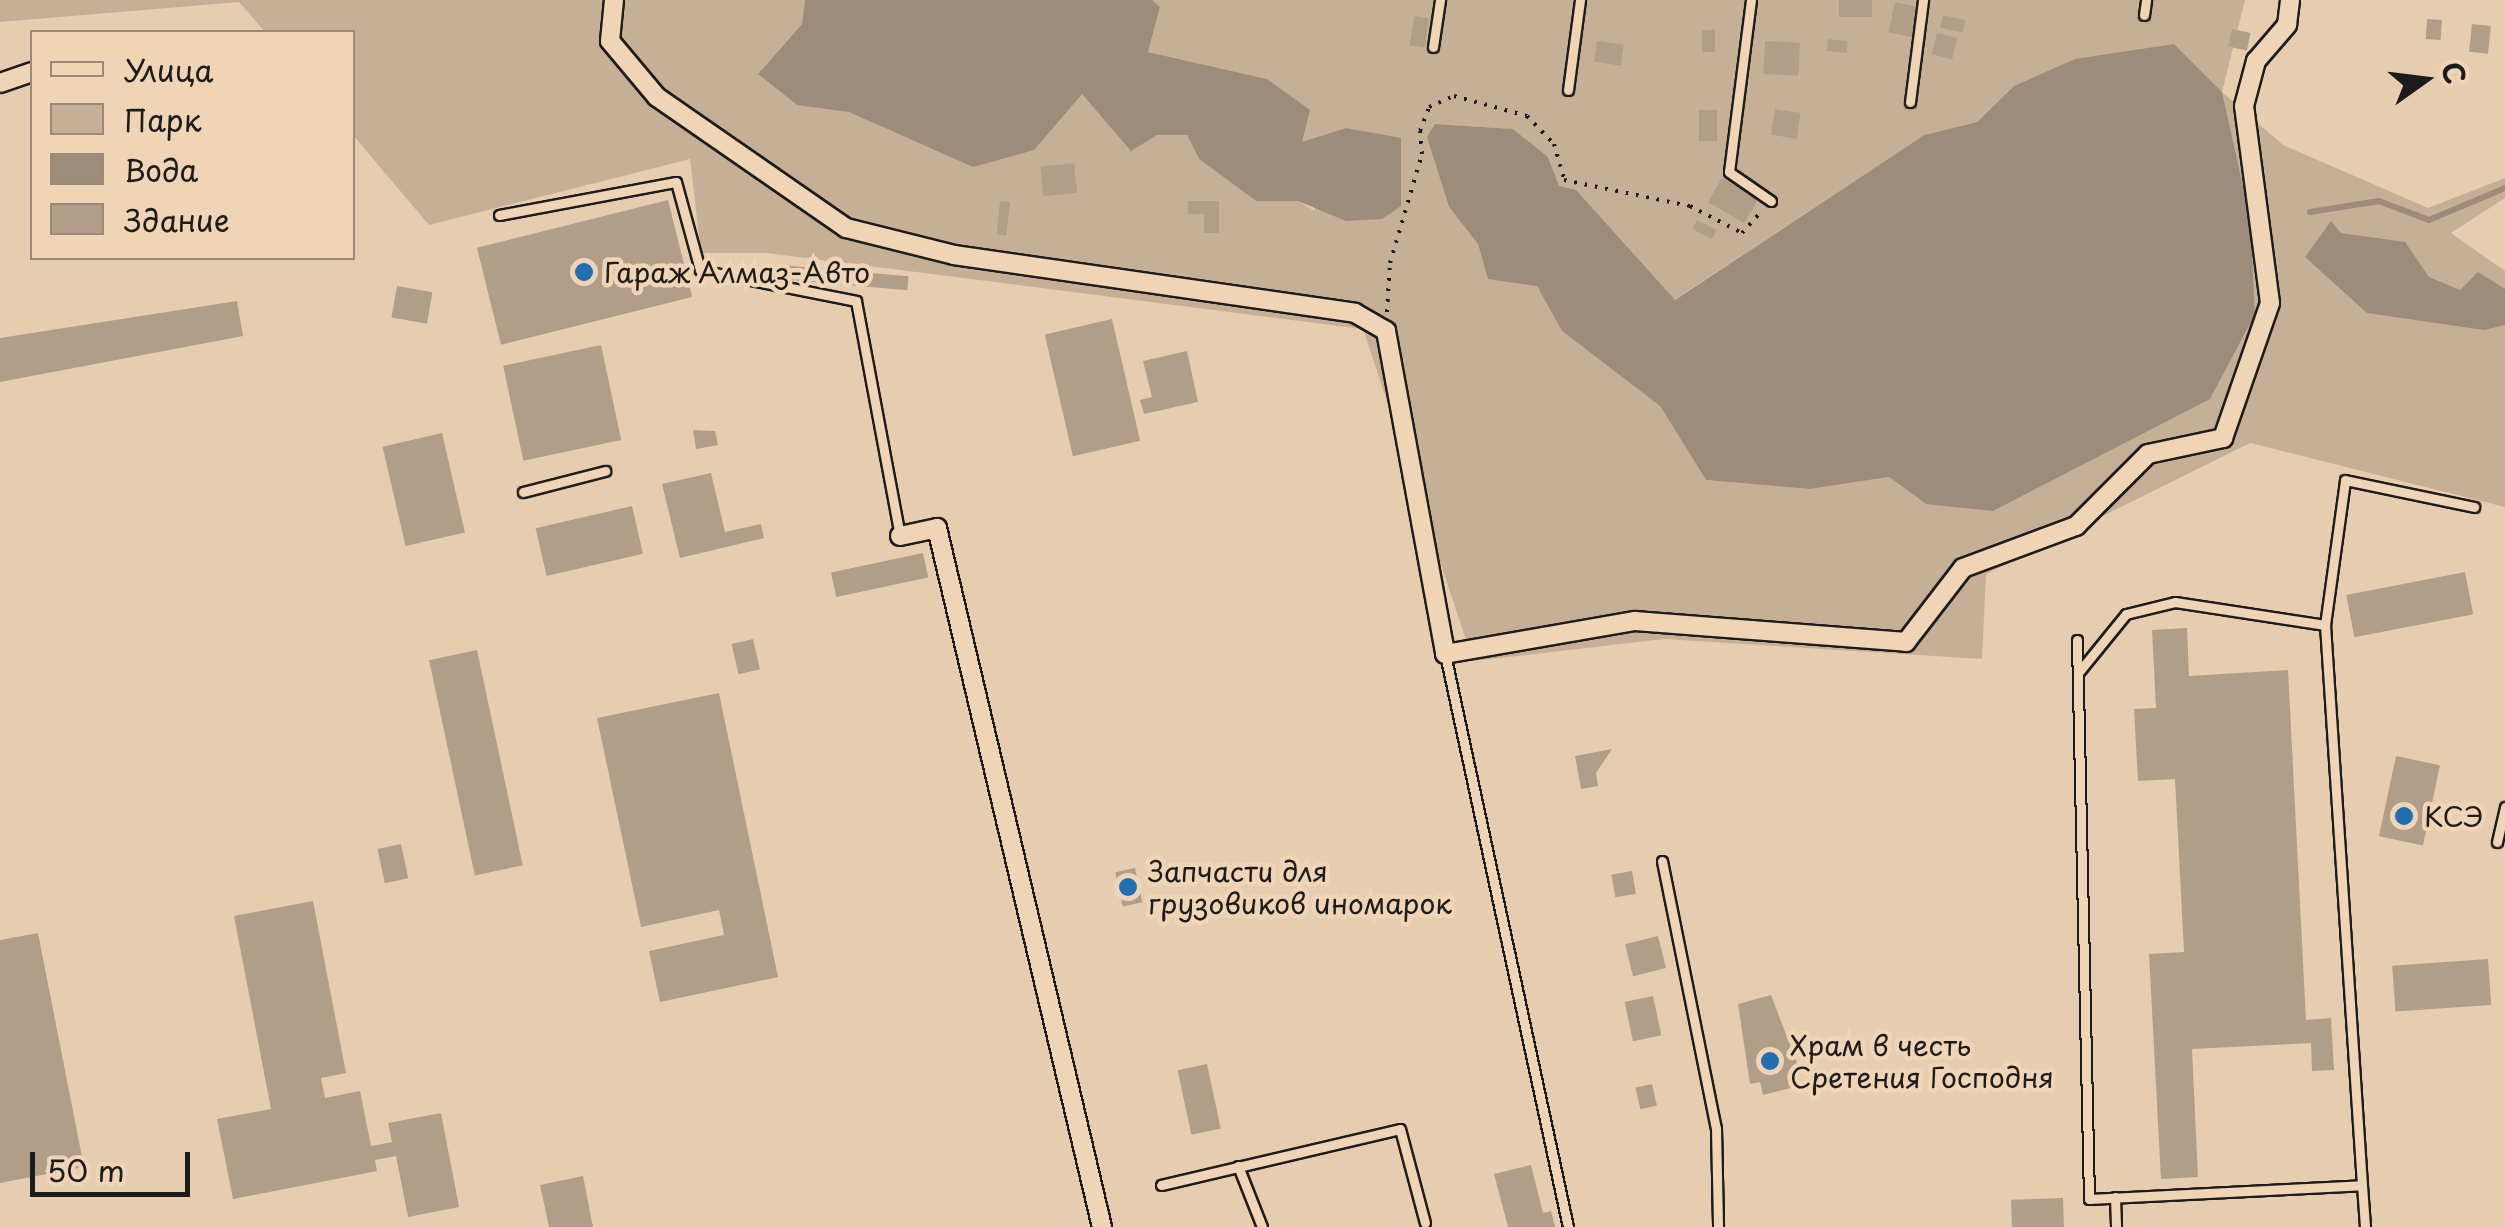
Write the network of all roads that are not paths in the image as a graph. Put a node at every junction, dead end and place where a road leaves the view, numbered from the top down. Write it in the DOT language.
graph roads {
  1 [pos="614,0"];
  2 [pos="1440,0"];
  3 [pos="1580,0"];
  4 [pos="1751,0"];
  5 [pos="1923,0"];
  6 [pos="2146,0"];
  7 [pos="2290,0"];
  8 [pos="2144,14"];
  9 [pos="1434,48"];
  10 [pos="30,73"];
  11 [pos="0,84"];
  12 [pos="1568,90"];
  13 [pos="1910,102"];
  14 [pos="1771,201"];
  15 [pos="500,216"];
  16 [pos="606,471"];
  17 [pos="523,492"];
  18 [pos="2474,507"];
  19 [pos="900,536"];
  20 [pos="2325,625"];
  21 [pos="2077,640"];
  22 [pos="1445,654"];
  23 [pos="2078,673"];
  24 [pos="2505,807"];
  25 [pos="2497,842"];
  26 [pos="1662,861"];
  27 [pos="1238,1166"];
  28 [pos="1161,1185"];
  29 [pos="2362,1185"];
  30 [pos="2115,1198"];
  31 [pos="1424,1222"];
  32 [pos="1102,1227"];
  33 [pos="1262,1227"];
  34 [pos="1568,1227"];
  35 [pos="1718,1227"];
  36 [pos="2116,1227"];
  37 [pos="2365,1227"];
  1 -- 22 [label="street"];
  2 -- 9 [label="lane"];
  3 -- 12 [label="lane"];
  4 -- 14 [label="lane"];
  5 -- 13 [label="lane"];
  6 -- 8 [label="lane"];
  7 -- 22 [label="street"];
  10 -- 11 [label="street"];
  15 -- 19 [label="lane"];
  16 -- 17 [label="lane"];
  18 -- 20 [label="lane"];
  19 -- 32 [label="street"];
  20 -- 23 [label="lane"];
  20 -- 29 [label="lane"];
  21 -- 23 [label="lane"];
  22 -- 34 [label="lane"];
  23 -- 30 [label="lane"];
  24 -- 25 [label="lane"];
  26 -- 35 [label="lane"];
  27 -- 28 [label="lane"];
  27 -- 31 [label="lane"];
  27 -- 33 [label="lane"];
  29 -- 30 [label="lane"];
  29 -- 37 [label="lane"];
  30 -- 36 [label="lane"];
}
